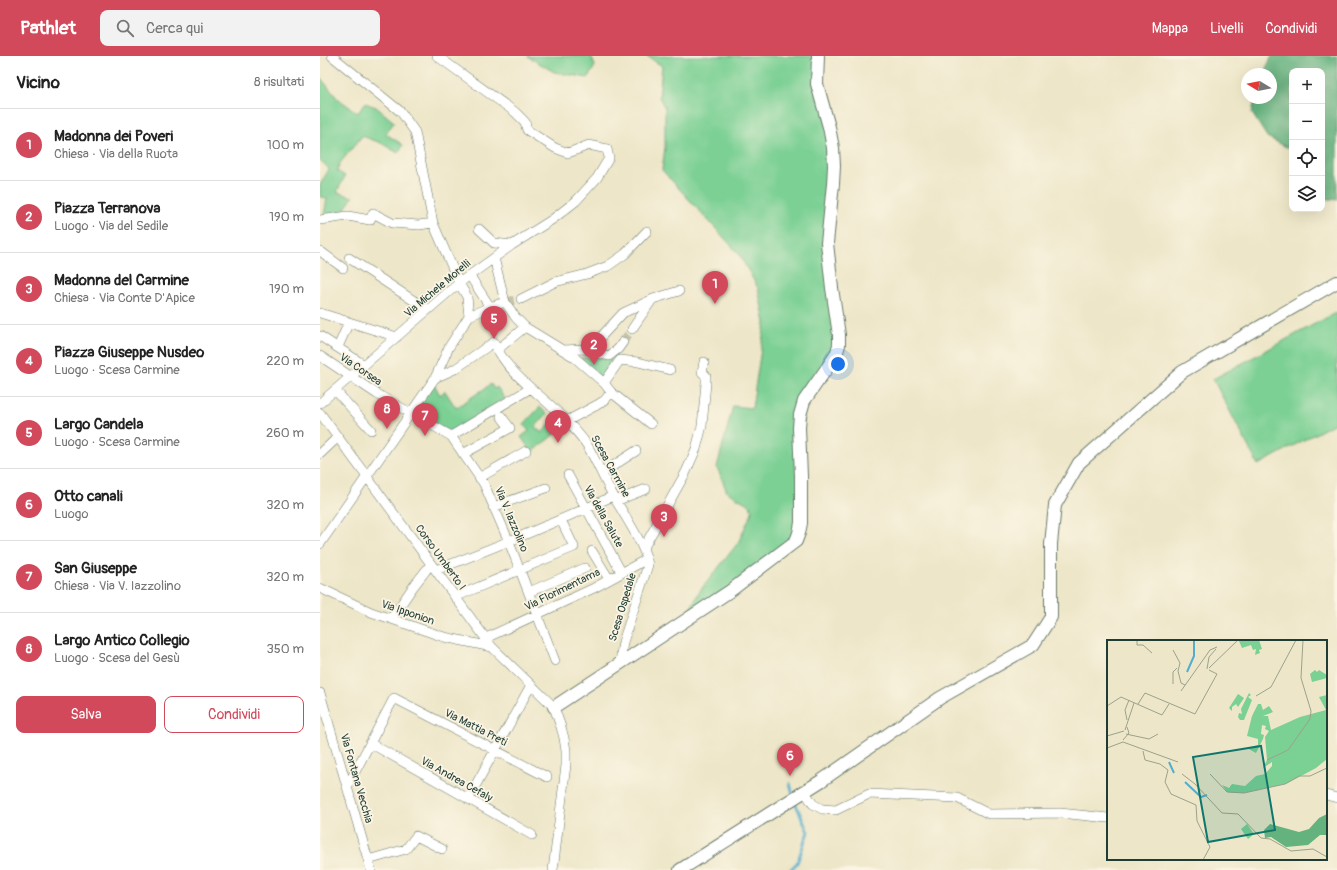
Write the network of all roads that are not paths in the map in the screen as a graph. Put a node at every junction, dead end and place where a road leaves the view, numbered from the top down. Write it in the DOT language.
graph roads {
  1 [pos="332,56"];
  2 [pos="436,56"];
  3 [pos="818,56"];
  4 [pos="320,220"];
  5 [pos="433,223"];
  6 [pos="479,229"];
  7 [pos="647,231"];
  8 [pos="512,245"];
  9 [pos="320,251"];
  10 [pos="349,258"];
  11 [pos="494,258"];
  12 [pos="343,268"];
  13 [pos="470,276"];
  14 [pos="1337,282"];
  15 [pos="459,283"];
  16 [pos="679,290"];
  17 [pos="521,299"];
  18 [pos="653,299"];
  19 [pos="505,302"];
  20 [pos="490,306"];
  21 [pos="428,310"];
  22 [pos="320,313"];
  23 [pos="469,316"];
  24 [pos="349,322"];
  25 [pos="525,327"];
  26 [pos="632,329"];
  27 [pos="320,336"];
  28 [pos="397,337"];
  29 [pos="623,342"];
  30 [pos="495,346"];
  31 [pos="338,347"];
  32 [pos="584,349"];
  33 [pos="563,350"];
  34 [pos="320,356"];
  35 [pos="704,362"];
  36 [pos="364,365"];
  37 [pos="670,370"];
  38 [pos="351,377"];
  39 [pos="436,378"];
  40 [pos="604,383"];
  41 [pos="530,388"];
  42 [pos="335,390"];
  43 [pos="611,392"];
  44 [pos="320,403"];
  45 [pos="320,413"];
  46 [pos="410,413"];
  47 [pos="501,416"];
  48 [pos="567,421"];
  49 [pos="651,424"];
  50 [pos="371,430"];
  51 [pos="451,436"];
  52 [pos="338,437"];
  53 [pos="526,450"];
  54 [pos="636,451"];
  55 [pos="320,454"];
  56 [pos="464,454"];
  57 [pos="602,473"];
  58 [pos="568,475"];
  59 [pos="368,476"];
  60 [pos="479,478"];
  61 [pos="546,488"];
  62 [pos="646,489"];
  63 [pos="615,498"];
  64 [pos="493,507"];
  65 [pos="586,508"];
  66 [pos="561,520"];
  67 [pos="509,542"];
  68 [pos="320,544"];
  69 [pos="643,549"];
  70 [pos="592,551"];
  71 [pos="647,559"];
  72 [pos="433,567"];
  73 [pos="585,568"];
  74 [pos="619,568"];
  75 [pos="520,569"];
  76 [pos="609,579"];
  77 [pos="320,588"];
  78 [pos="529,592"];
  79 [pos="455,597"];
  80 [pos="538,614"];
  81 [pos="391,619"];
  82 [pos="486,638"];
  83 [pos="492,647"];
  84 [pos="555,661"];
  85 [pos="620,662"];
  86 [pos="531,684"];
  87 [pos="320,693"];
  88 [pos="554,707"];
  89 [pos="370,743"];
  90 [pos="495,750"];
  91 [pos="547,777"];
  92 [pos="347,787"];
  93 [pos="805,792"];
  94 [pos="1327,795"];
  95 [pos="1337,798"];
  96 [pos="468,799"];
  97 [pos="1107,818"];
  98 [pos="532,835"];
  99 [pos="442,849"];
  100 [pos="368,860"];
  101 [pos="371,870"];
  102 [pos="553,870"];
  103 [pos="680,870"];
  1 -- 5 [label="street"];
  2 -- 8 [label="street, Via Michele Morelli"];
  3 -- 85 [label="street"];
  4 -- 5 [label="street"];
  5 -- 15 [label="street"];
  6 -- 8 [label="street"];
  7 -- 17 [label="street"];
  8 -- 11 [label="street, Via Michele Morelli"];
  9 -- 12 [label="street"];
  10 -- 21 [label="street"];
  11 -- 13 [label="street, Via Michele Morelli"];
  11 -- 19 [label="street"];
  13 -- 15 [label="street, Via Michele Morelli"];
  13 -- 20 [label="street"];
  14 -- 93 [label="street"];
  15 -- 21 [label="street, Via Michele Morelli"];
  15 -- 23 [label="street"];
  16 -- 18 [label="street"];
  18 -- 26 [label="street"];
  18 -- 32 [label="street"];
  19 -- 20 [label="street"];
  19 -- 25 [label="street"];
  20 -- 23 [label="street"];
  21 -- 28 [label="street, Via Michele Morelli"];
  22 -- 24 [label="street"];
  23 -- 39 [label="street"];
  24 -- 28 [label="street"];
  24 -- 31 [label="street"];
  25 -- 30 [label="street"];
  25 -- 33 [label="street"];
  27 -- 31 [label="street"];
  28 -- 36 [label="street, Via Michele Morelli"];
  29 -- 32 [label="street"];
  30 -- 39 [label="street"];
  30 -- 41 [label="street, Scesa Carmine"];
  31 -- 36 [label="street"];
  32 -- 33 [label="street"];
  33 -- 40 [label="street"];
  34 -- 38 [label="street, Via Corsea"];
  35 -- 69 [label="street"];
  36 -- 38 [label="street, Via Michele Morelli"];
  37 -- 40 [label="street"];
  38 -- 42 [label="street, Via Michele Morelli"];
  38 -- 46 [label="street, Via Corsea"];
  39 -- 46 [label="street"];
  40 -- 43 [label="street"];
  41 -- 48 [label="street, Scesa Carmine"];
  41 -- 51 [label="street"];
  42 -- 44 [label="street, Via Michele Morelli"];
  42 -- 50 [label="street"];
  43 -- 48 [label="street"];
  43 -- 49 [label="street"];
  45 -- 52 [label="street, Corso Umberto I"];
  46 -- 51 [label="street, Via V. Iazzolino"];
  46 -- 59 [label="street"];
  47 -- 56 [label="street"];
  48 -- 57 [label="street, Scesa Carmine"];
  51 -- 56 [label="street, Via V. Iazzolino"];
  52 -- 55 [label="street"];
  52 -- 59 [label="street, Corso Umberto I"];
  53 -- 60 [label="street"];
  54 -- 57 [label="street"];
  56 -- 60 [label="street, Via V. Iazzolino"];
  57 -- 63 [label="street, Scesa Carmine"];
  58 -- 65 [label="street, Via della Salute"];
  59 -- 68 [label="street"];
  59 -- 72 [label="street, Corso Umberto I"];
  60 -- 64 [label="street, Via V. Iazzolino"];
  61 -- 64 [label="street"];
  62 -- 63 [label="street"];
  63 -- 65 [label="street"];
  63 -- 69 [label="street, Scesa Carmine"];
  64 -- 67 [label="street, Via V. Iazzolino"];
  65 -- 66 [label="street"];
  65 -- 74 [label="street, Via della Salute"];
  66 -- 67 [label="street"];
  66 -- 75 [label="street"];
  67 -- 72 [label="street"];
  67 -- 75 [label="street, Via V. Iazzolino"];
  69 -- 71 [label="street, Scesa Carmine"];
  70 -- 76 [label="street"];
  71 -- 76 [label="street, Via Florimentama"];
  71 -- 85 [label="street, Scesa Ospedale"];
  72 -- 79 [label="street, Corso Umberto I"];
  72 -- 81 [label="street"];
  73 -- 78 [label="street"];
  75 -- 78 [label="street, Via V. Iazzolino"];
  75 -- 79 [label="street"];
  76 -- 80 [label="street, Via Florimentama"];
  77 -- 81 [label="street, Via Ipponion"];
  78 -- 80 [label="street, Via V. Iazzolino"];
  79 -- 82 [label="street, Corso Umberto I"];
  80 -- 82 [label="street, Via Florimentama"];
  80 -- 84 [label="street, Via V. Iazzolino"];
  81 -- 83 [label="street, Via Ipponion"];
  82 -- 83 [label="street, Corso Umberto I"];
  83 -- 86 [label="street, Corso Umberto I"];
  85 -- 88 [label="street"];
  86 -- 88 [label="street, Corso Umberto I"];
  86 -- 90 [label="street"];
  87 -- 92 [label="street, Via Fontana Vecchia"];
  88 -- 102 [label="street"];
  89 -- 90 [label="street, Via Mattia Preti"];
  89 -- 92 [label="street"];
  89 -- 96 [label="street, Via Andrea Cefaly"];
  90 -- 91 [label="street, Via Mattia Preti"];
  90 -- 96 [label="street"];
  92 -- 100 [label="street, Via Fontana Vecchia"];
  93 -- 97 [label="street"];
  93 -- 103 [label="street"];
  94 -- 95 [label="street"];
  96 -- 98 [label="street, Via Andrea Cefaly"];
  99 -- 100 [label="street"];
  100 -- 101 [label="street, Via Fontana Vecchia"];
}
